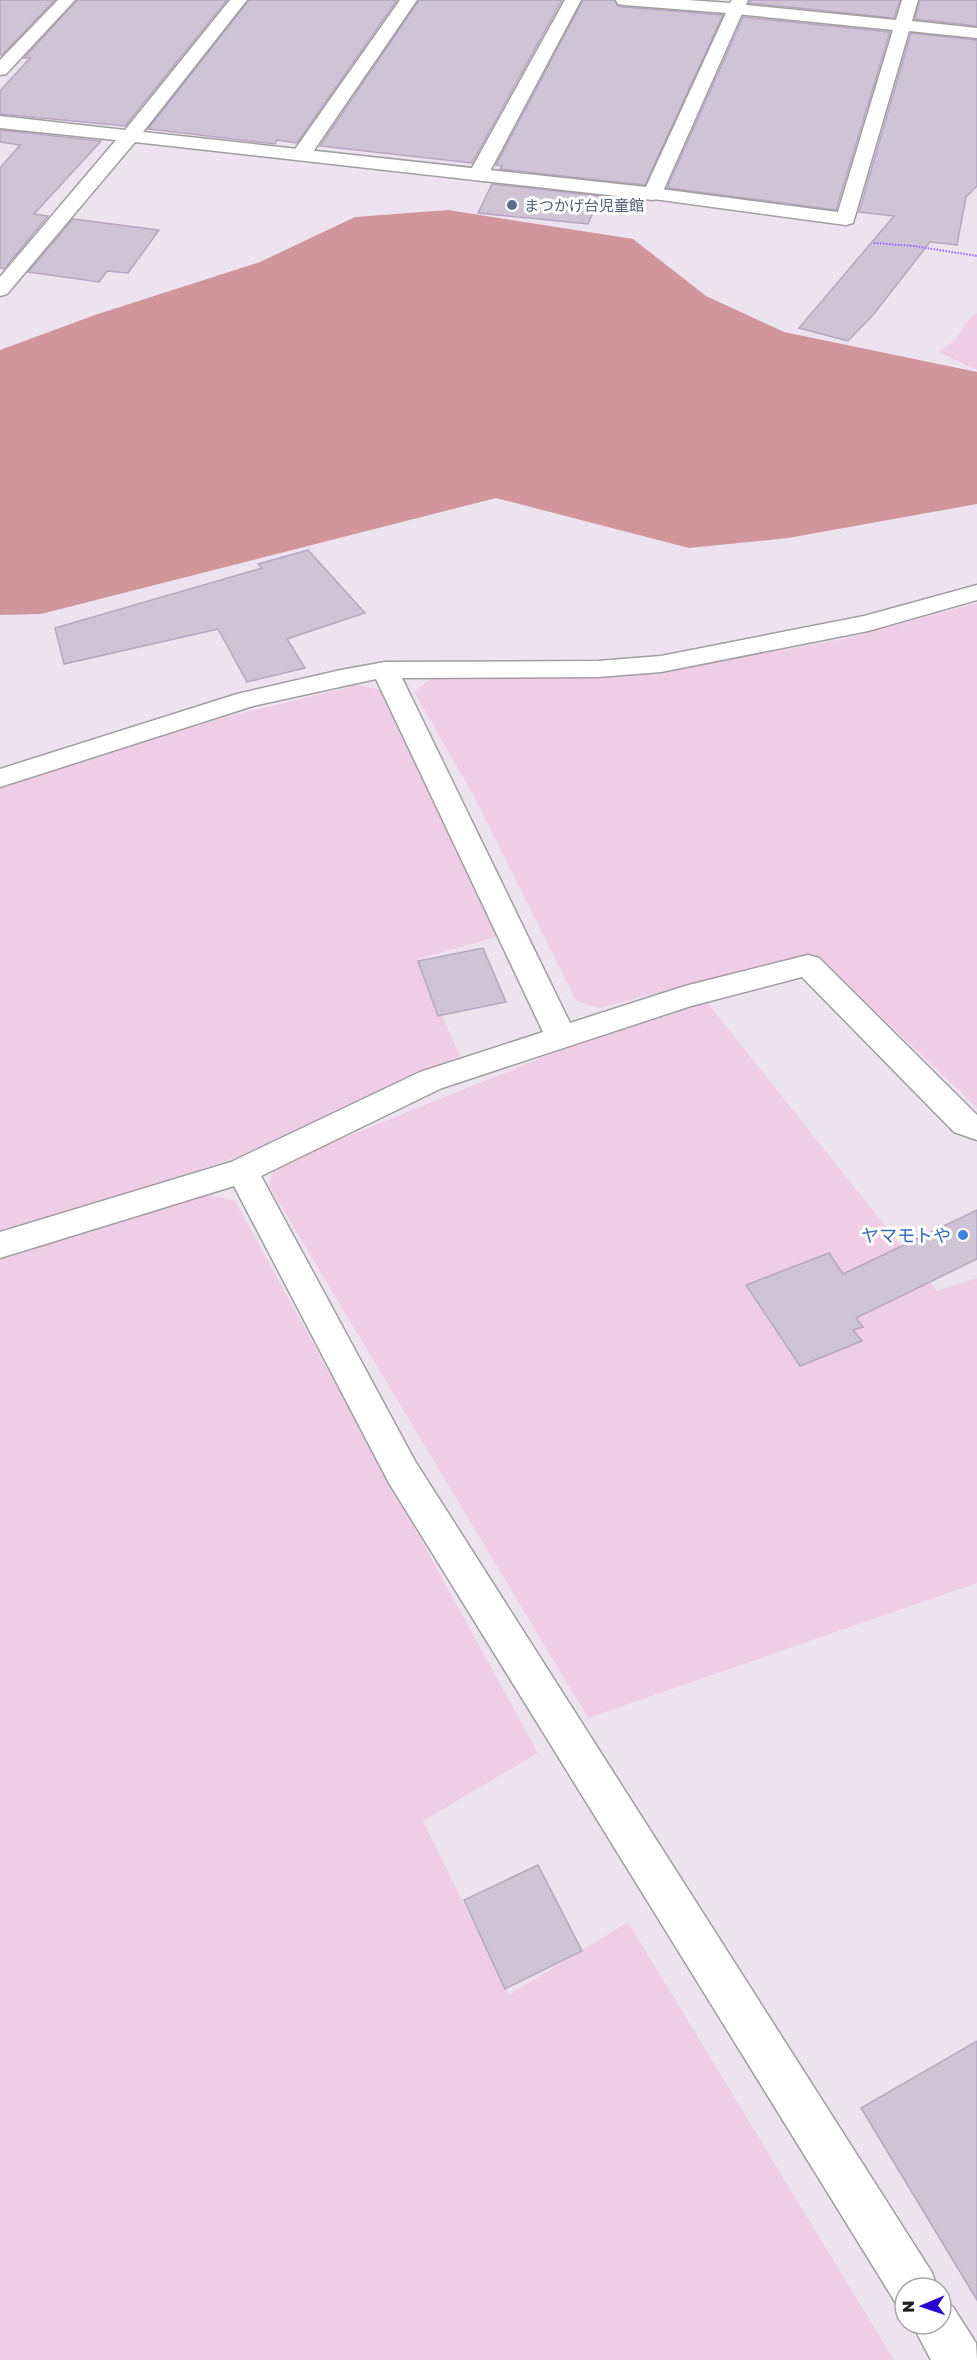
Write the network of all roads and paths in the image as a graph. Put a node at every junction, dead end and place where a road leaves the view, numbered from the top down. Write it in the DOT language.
graph roads {
  1 [pos="68,0"];
  2 [pos="239,0"];
  3 [pos="409,0"];
  4 [pos="573,0"];
  5 [pos="624,0"];
  6 [pos="910,0"];
  7 [pos="738,5"];
  8 [pos="903,26"];
  9 [pos="977,33"];
  10 [pos="0,70"];
  11 [pos="0,122"];
  12 [pos="130,136"];
  13 [pos="301,155"];
  14 [pos="478,174"];
  15 [pos="653,194"];
  16 [pos="846,219"];
  17 [pos="977,255"];
  18 [pos="0,290"];
  19 [pos="977,592"];
  20 [pos="385,670"];
  21 [pos="0,778"];
  22 [pos="562,1038"];
  23 [pos="977,1128"];
  24 [pos="242,1171"];
  25 [pos="0,1245"];
  26 [pos="906,2276"];
  27 [pos="944,2336"];
  28 [pos="959,2360"];
  1 -- 10 [label="street"];
  2 -- 12 [label="street"];
  3 -- 13 [label="street"];
  4 -- 14 [label="street"];
  5 -- 7 [label="street"];
  6 -- 8 [label="street"];
  7 -- 8 [label="street"];
  7 -- 15 [label="street"];
  8 -- 9 [label="street"];
  8 -- 16 [label="street"];
  11 -- 12 [label="street"];
  12 -- 13 [label="street"];
  12 -- 18 [label="street"];
  13 -- 14 [label="street"];
  14 -- 15 [label="street"];
  15 -- 16 [label="street"];
  16 -- 17 [label="path"];
  19 -- 20 [label="street"];
  20 -- 21 [label="street"];
  20 -- 22 [label="street"];
  22 -- 23 [label="street"];
  22 -- 24 [label="street"];
  24 -- 25 [label="street"];
  24 -- 26 [label="street"];
  27 -- 28 [label="street"];
}
